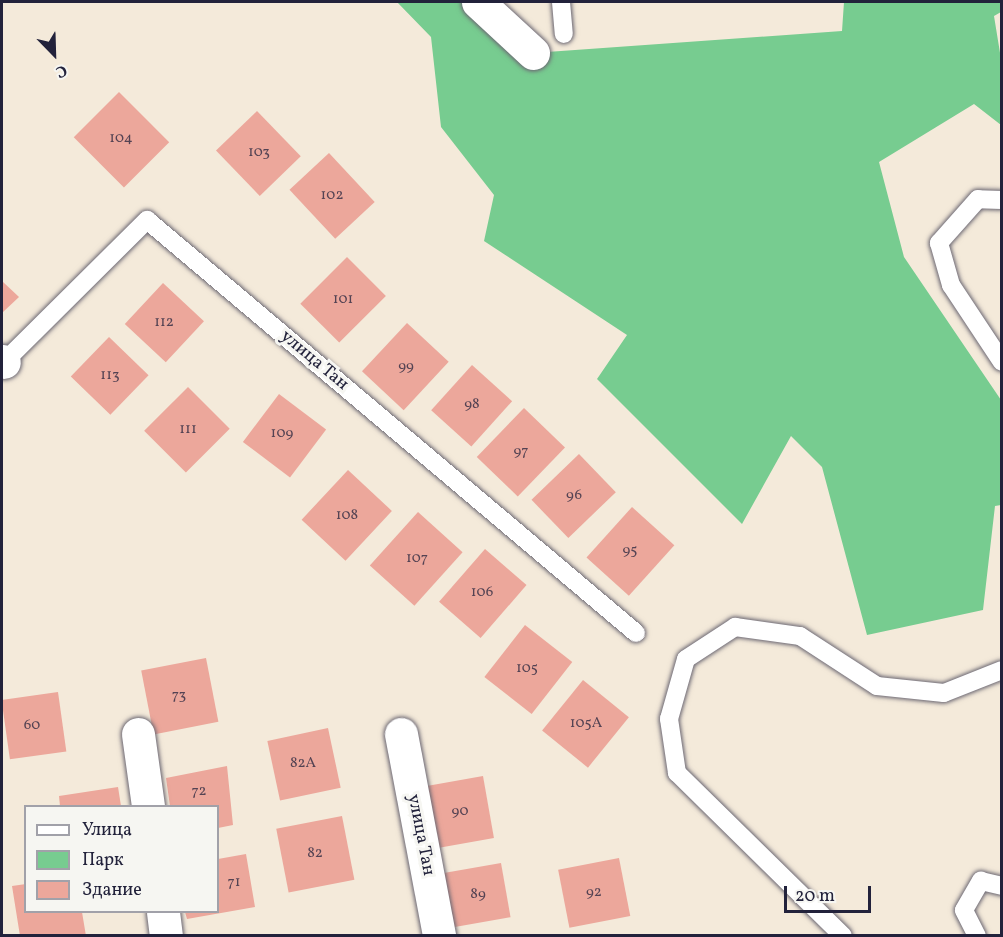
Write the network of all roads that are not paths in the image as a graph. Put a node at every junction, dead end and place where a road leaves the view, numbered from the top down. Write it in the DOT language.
graph roads {
  1 [pos="478,2"];
  2 [pos="561,2"];
  3 [pos="564,34"];
  4 [pos="533,53"];
  5 [pos="1002,200"];
  6 [pos="3,361"];
  7 [pos="1002,362"];
  8 [pos="636,633"];
  9 [pos="1002,670"];
  10 [pos="138,734"];
  11 [pos="401,734"];
  12 [pos="148,805"];
  13 [pos="1002,886"];
  14 [pos="163,913"];
  15 [pos="166,936"];
  16 [pos="439,936"];
  17 [pos="843,936"];
  18 [pos="977,936"];
  1 -- 4 [label="street"];
  2 -- 3 [label="lane"];
  5 -- 7 [label="lane"];
  6 -- 8 [label="lane, улица Тан"];
  9 -- 17 [label="lane"];
  10 -- 12 [label="street"];
  11 -- 16 [label="street, улица Тан"];
  13 -- 18 [label="lane"];
  14 -- 15 [label="street"];
}
